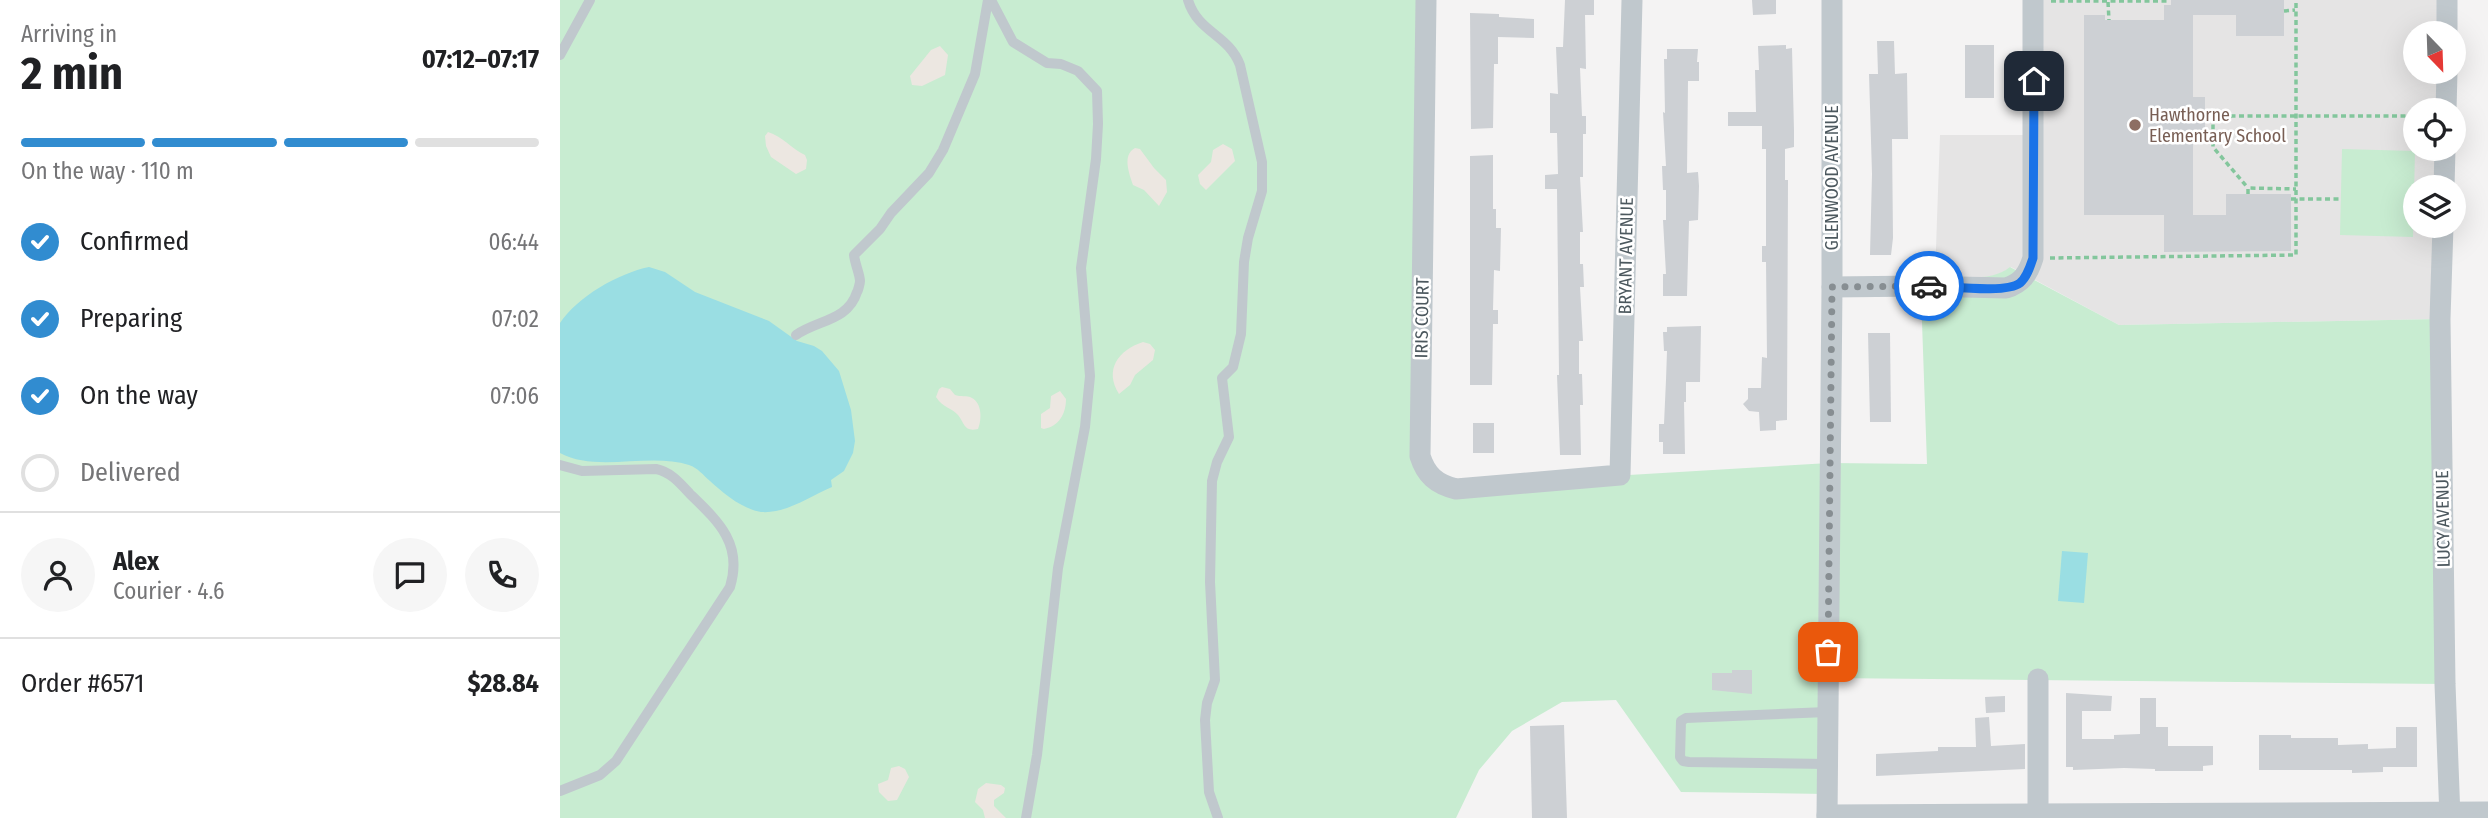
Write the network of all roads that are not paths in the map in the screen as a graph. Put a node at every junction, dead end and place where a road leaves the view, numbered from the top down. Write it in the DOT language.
graph roads {
  1 [pos="590,0"];
  2 [pos="989,0"];
  3 [pos="1188,0"];
  4 [pos="1426,0"];
  5 [pos="1632,0"];
  6 [pos="1832,0"];
  7 [pos="2447,0"];
  8 [pos="2041,1"];
  9 [pos="2447,21"];
  10 [pos="560,55"];
  11 [pos="2443,238"];
  12 [pos="1832,287"];
  13 [pos="796,335"];
  14 [pos="560,465"];
  15 [pos="1583,478"];
  16 [pos="2038,679"];
  17 [pos="1827,712"];
  18 [pos="1827,764"];
  19 [pos="560,791"];
  20 [pos="2488,812"];
  21 [pos="2450,815"];
  22 [pos="2038,816"];
  23 [pos="2242,816"];
  24 [pos="1827,817"];
  25 [pos="1026,818"];
  26 [pos="1218,818"];
  1 -- 10 [label="lane"];
  2 -- 13 [label="lane"];
  2 -- 25 [label="lane"];
  3 -- 26 [label="lane"];
  4 -- 15 [label="street, IRIS COURT"];
  5 -- 15 [label="street, BRYANT AVENUE"];
  6 -- 12 [label="street, GLENWOOD AVENUE"];
  7 -- 9 [label="street"];
  8 -- 12 [label="street"];
  11 -- 21 [label="street, LUCY AVENUE"];
  12 -- 17 [label="street, GLENWOOD AVENUE"];
  14 -- 19 [label="lane"];
  16 -- 22 [label="street"];
  17 -- 18 [label="street, GLENWOOD AVENUE"];
  17 -- 18 [label="lane"];
  18 -- 24 [label="street, GLENWOOD AVENUE"];
  20 -- 21 [label="street"];
  21 -- 23 [label="street"];
  22 -- 23 [label="street"];
  22 -- 24 [label="street"];
}
